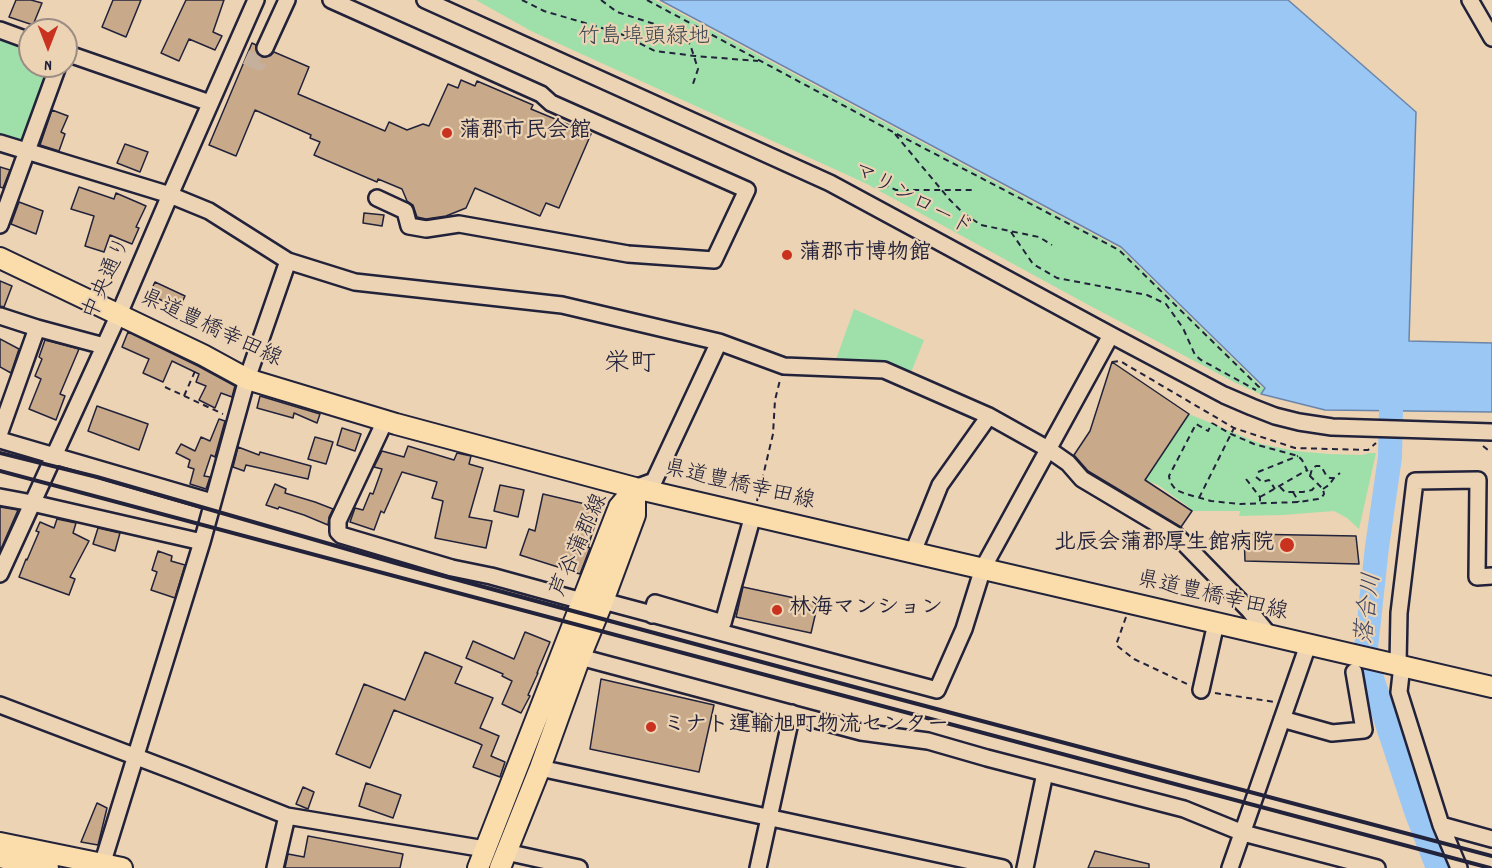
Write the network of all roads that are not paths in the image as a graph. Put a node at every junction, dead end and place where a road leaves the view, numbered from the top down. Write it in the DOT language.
graph roads {
  1 [pos="256,0"];
  2 [pos="287,0"];
  3 [pos="331,0"];
  4 [pos="425,0"];
  5 [pos="1470,0"];
  6 [pos="0,30"];
  7 [pos="18,36"];
  8 [pos="1492,38"];
  9 [pos="265,48"];
  10 [pos="78,57"];
  11 [pos="54,78"];
  12 [pos="210,103"];
  13 [pos="0,143"];
  14 [pos="27,152"];
  15 [pos="170,195"];
  16 [pos="377,198"];
  17 [pos="0,225"];
  18 [pos="0,258"];
  19 [pos="288,261"];
  20 [pos="119,314"];
  21 [pos="0,316"];
  22 [pos="37,328"];
  23 [pos="1111,335"];
  24 [pos="719,342"];
  25 [pos="104,346"];
  26 [pos="247,379"];
  27 [pos="989,416"];
  28 [pos="385,422"];
  29 [pos="0,432"];
  30 [pos="1492,432"];
  31 [pos="0,440"];
  32 [pos="1048,449"];
  33 [pos="53,457"];
  34 [pos="635,488"];
  35 [pos="0,497"];
  36 [pos="212,502"];
  37 [pos="32,503"];
  38 [pos="753,515"];
  39 [pos="202,542"];
  40 [pos="913,552"];
  41 [pos="983,568"];
  42 [pos="0,574"];
  43 [pos="1492,576"];
  44 [pos="582,601"];
  45 [pos="603,601"];
  46 [pos="652,615"];
  47 [pos="1216,623"];
  48 [pos="1270,636"];
  49 [pos="1308,645"];
  50 [pos="580,657"];
  51 [pos="1352,663"];
  52 [pos="1397,664"];
  53 [pos="1492,687"];
  54 [pos="1201,690"];
  55 [pos="0,705"];
  56 [pos="792,713"];
  57 [pos="1282,719"];
  58 [pos="135,757"];
  59 [pos="540,768"];
  60 [pos="1045,773"];
  61 [pos="287,816"];
  62 [pos="769,818"];
  63 [pos="1441,825"];
  64 [pos="1243,833"];
  65 [pos="1492,839"];
  66 [pos="0,843"];
  67 [pos="485,849"];
  68 [pos="0,857"];
  69 [pos="503,860"];
  70 [pos="109,867"];
  71 [pos="48,868"];
  72 [pos="275,868"];
  73 [pos="478,868"];
  74 [pos="579,868"];
  75 [pos="758,868"];
  76 [pos="1003,868"];
  77 [pos="1026,868"];
  78 [pos="1230,868"];
  79 [pos="1377,868"];
  80 [pos="1459,868"];
  1 -- 12 [label="street, 中央通り"];
  2 -- 9 [label="street"];
  3 -- 16 [label="street"];
  4 -- 23 [label="street, マリンロード"];
  5 -- 8 [label="street"];
  6 -- 7 [label="street"];
  10 -- 12 [label="street"];
  11 -- 14 [label="street"];
  12 -- 15 [label="street, 中央通り"];
  13 -- 14 [label="street"];
  14 -- 15 [label="street"];
  14 -- 17 [label="street"];
  15 -- 19 [label="street"];
  15 -- 20 [label="street, 中央通り"];
  18 -- 20 [label="main road, 県道豊橋幸田線"];
  19 -- 24 [label="street"];
  19 -- 26 [label="street"];
  20 -- 25 [label="street, 中央通り"];
  20 -- 26 [label="main road, 県道豊橋幸田線"];
  21 -- 22 [label="street"];
  22 -- 25 [label="street"];
  22 -- 29 [label="street"];
  23 -- 30 [label="street, マリンロード"];
  23 -- 32 [label="street"];
  24 -- 27 [label="street"];
  24 -- 34 [label="street"];
  25 -- 33 [label="street, 中央通り"];
  26 -- 28 [label="main road, 県道豊橋幸田線"];
  26 -- 36 [label="street"];
  27 -- 32 [label="street"];
  27 -- 40 [label="street"];
  28 -- 34 [label="main road, 県道豊橋幸田線"];
  28 -- 44 [label="street"];
  31 -- 33 [label="street"];
  32 -- 41 [label="street"];
  32 -- 48 [label="street"];
  33 -- 36 [label="street"];
  33 -- 37 [label="street, 中央通り"];
  34 -- 38 [label="main road, 県道豊橋幸田線"];
  34 -- 44 [label="main road, 芦谷蒲郡線"];
  34 -- 45 [label="main road, 芦谷蒲郡線"];
  35 -- 37 [label="street"];
  36 -- 39 [label="street"];
  37 -- 39 [label="street"];
  37 -- 42 [label="street, 中央通り"];
  38 -- 40 [label="main road, 県道豊橋幸田線"];
  38 -- 46 [label="street"];
  39 -- 58 [label="street"];
  40 -- 41 [label="main road, 県道豊橋幸田線"];
  41 -- 46 [label="street"];
  41 -- 47 [label="main road, 県道豊橋幸田線"];
  43 -- 52 [label="street"];
  44 -- 67 [label="main road, 芦谷蒲郡線"];
  45 -- 46 [label="street"];
  45 -- 50 [label="main road, 芦谷蒲郡線"];
  47 -- 48 [label="main road, 県道豊橋幸田線"];
  47 -- 54 [label="street"];
  48 -- 49 [label="main road, 県道豊橋幸田線"];
  49 -- 51 [label="main road, 県道豊橋幸田線"];
  49 -- 57 [label="street"];
  50 -- 56 [label="street"];
  50 -- 59 [label="main road, 芦谷蒲郡線"];
  51 -- 52 [label="main road, 県道豊橋幸田線"];
  51 -- 57 [label="street"];
  52 -- 53 [label="main road, 県道豊橋幸田線"];
  52 -- 63 [label="street"];
  55 -- 58 [label="street"];
  56 -- 60 [label="street"];
  56 -- 62 [label="street"];
  57 -- 64 [label="street"];
  58 -- 61 [label="street"];
  58 -- 70 [label="street"];
  59 -- 62 [label="street"];
  59 -- 69 [label="main road, 芦谷蒲郡線"];
  60 -- 64 [label="street"];
  60 -- 77 [label="street"];
  61 -- 67 [label="street"];
  61 -- 72 [label="street"];
  62 -- 75 [label="street"];
  62 -- 76 [label="street"];
  63 -- 65 [label="street"];
  63 -- 80 [label="street"];
  64 -- 78 [label="street"];
  64 -- 79 [label="street"];
  66 -- 70 [label="main road"];
  67 -- 73 [label="main road, 芦谷蒲郡線"];
  68 -- 71 [label="main road"];
  69 -- 74 [label="street"];
}
